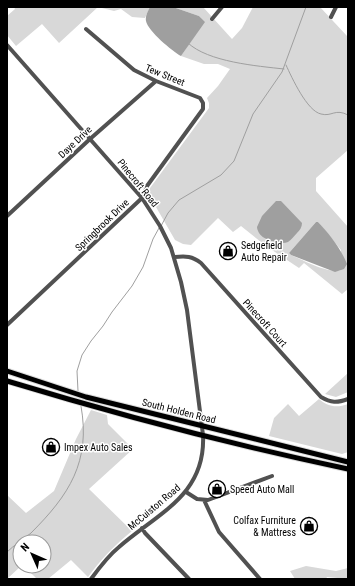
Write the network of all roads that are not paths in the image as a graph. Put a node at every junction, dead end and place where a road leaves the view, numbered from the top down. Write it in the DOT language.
graph roads {
  1 [pos="222,7"];
  2 [pos="336,7"];
  3 [pos="331,17"];
  4 [pos="212,19"];
  5 [pos="86,29"];
  6 [pos="7,44"];
  7 [pos="156,81"];
  8 [pos="203,103"];
  9 [pos="90,139"];
  10 [pos="142,198"];
  11 [pos="7,216"];
  12 [pos="175,257"];
  13 [pos="7,325"];
  14 [pos="7,371"];
  15 [pos="7,381"];
  16 [pos="348,399"];
  17 [pos="202,426"];
  18 [pos="203,435"];
  19 [pos="348,462"];
  20 [pos="348,469"];
  21 [pos="272,476"];
  22 [pos="186,492"];
  23 [pos="204,500"];
  24 [pos="142,528"];
  25 [pos="91,579"];
  26 [pos="189,579"];
  27 [pos="260,579"];
  1 -- 4 [label="street"];
  2 -- 3 [label="street"];
  5 -- 7 [label="street, Tew Street"];
  6 -- 9 [label="street, Pinecroft Road"];
  7 -- 8 [label="street, Tew Street"];
  7 -- 9 [label="street, Daye Drive"];
  8 -- 10 [label="street, Springbrook Drive"];
  9 -- 10 [label="street, Pinecroft Road"];
  9 -- 11 [label="street, Daye Drive"];
  10 -- 12 [label="street, Pinecroft Road"];
  10 -- 13 [label="street, Springbrook Drive"];
  12 -- 16 [label="street, Pinecroft Court"];
  12 -- 17 [label="street, Pinecroft Road"];
  14 -- 17 [label="main road, South Holden Road"];
  15 -- 18 [label="main road, South Holden Road"];
  17 -- 18 [label="street, Pinecroft Road"];
  17 -- 19 [label="main road, South Holden Road"];
  18 -- 20 [label="main road, South Holden Road"];
  18 -- 22 [label="street, McCuiston Road"];
  21 -- 23 [label="street"];
  22 -- 23 [label="street"];
  22 -- 24 [label="street, McCuiston Road"];
  23 -- 27 [label="street"];
  24 -- 25 [label="street, McCuiston Road"];
  24 -- 26 [label="street"];
}
